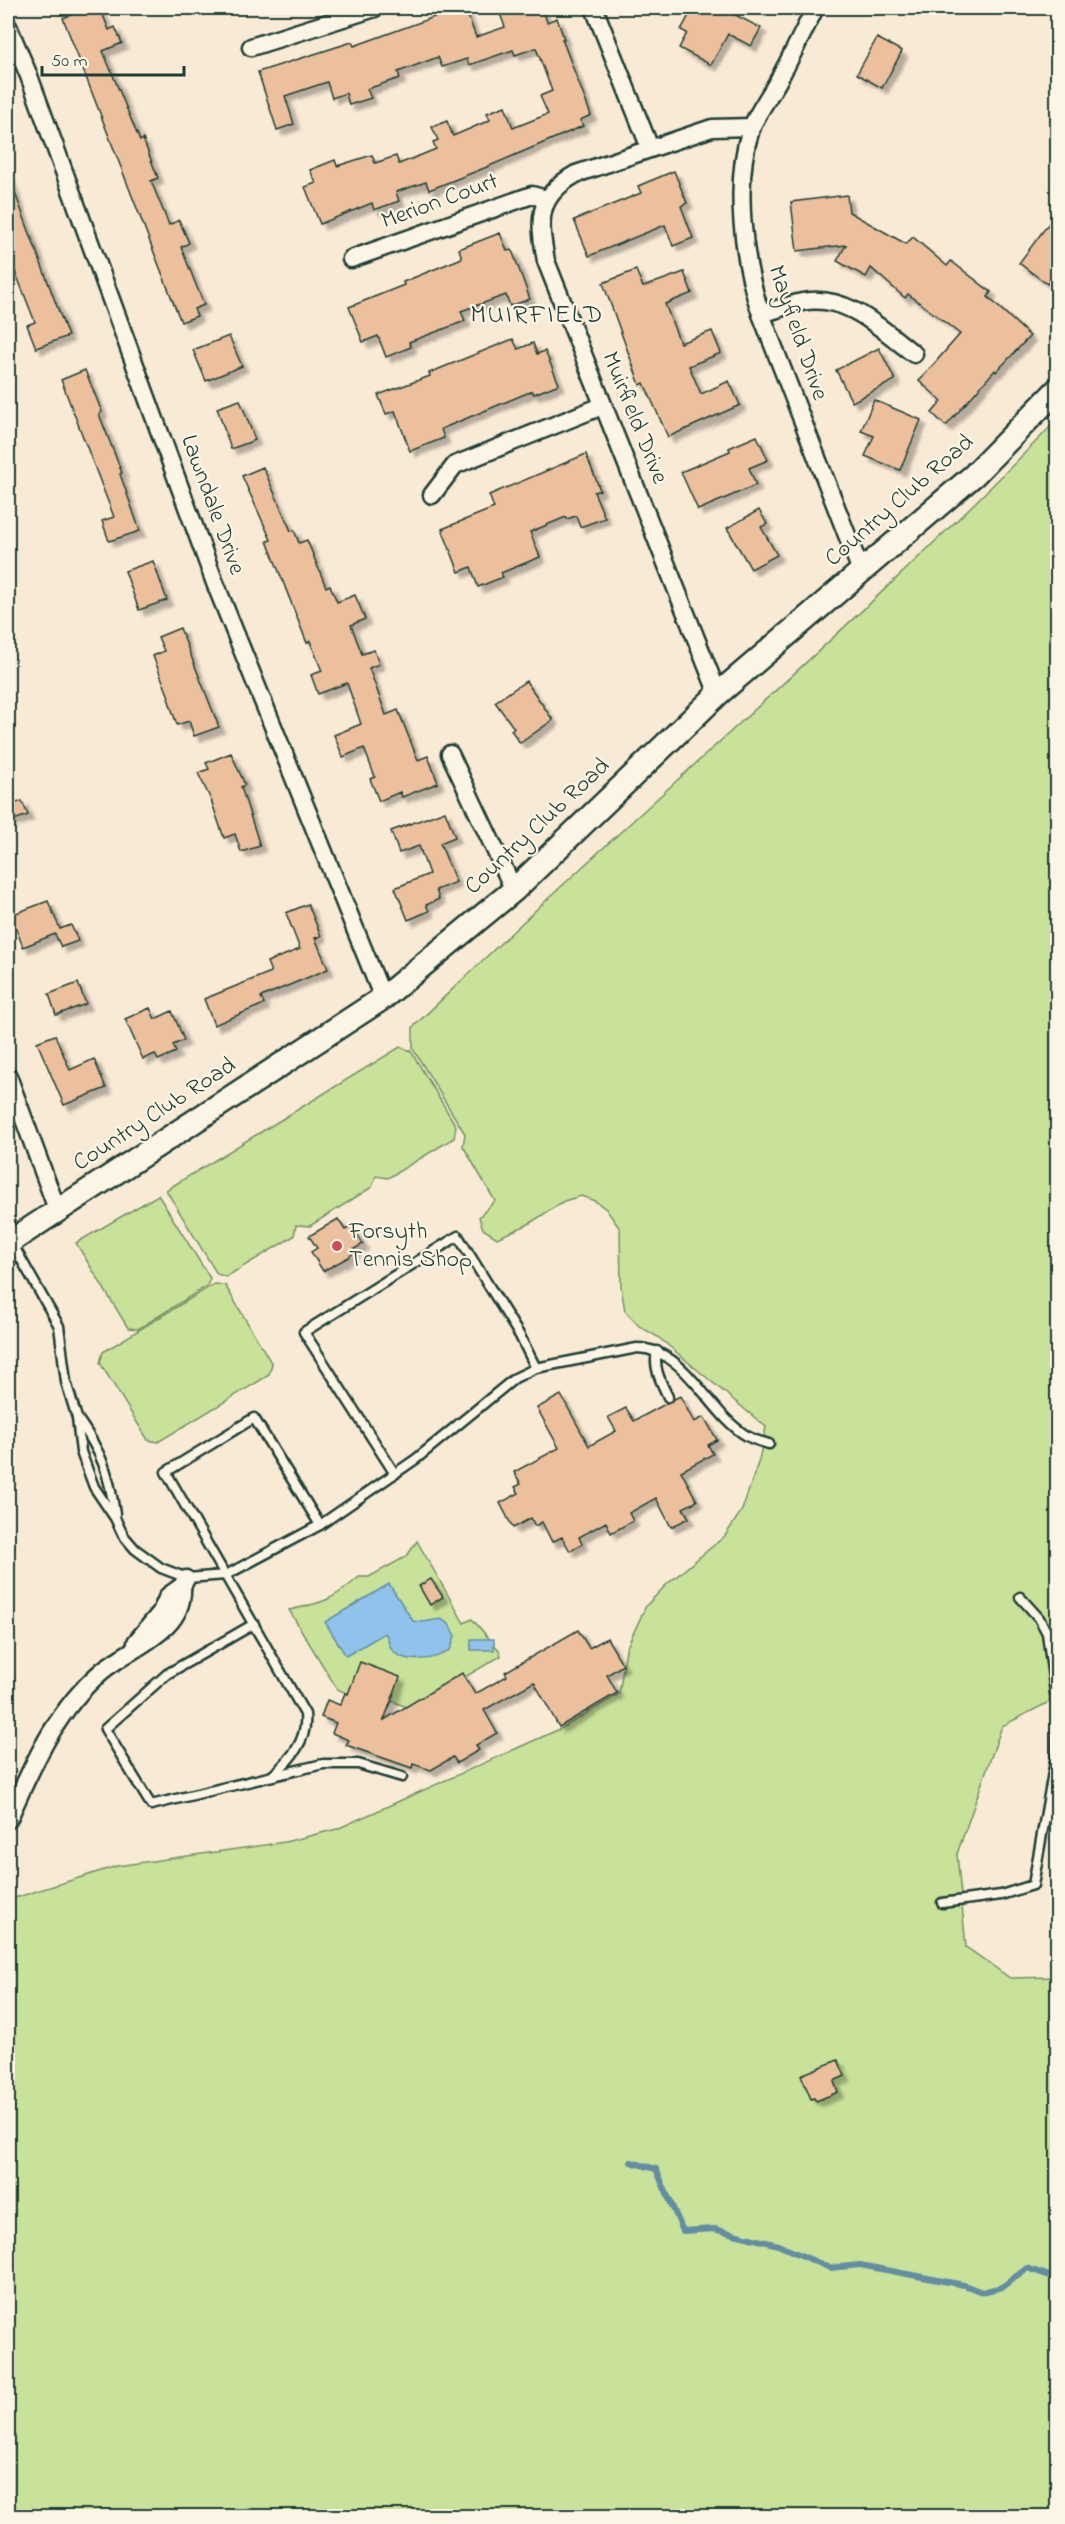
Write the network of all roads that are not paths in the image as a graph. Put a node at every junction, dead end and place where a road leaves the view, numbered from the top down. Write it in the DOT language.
graph roads {
  1 [pos="375,8"];
  2 [pos="594,8"];
  3 [pos="814,8"];
  4 [pos="8,26"];
  5 [pos="251,47"];
  6 [pos="752,127"];
  7 [pos="650,148"];
  8 [pos="546,199"];
  9 [pos="351,259"];
  10 [pos="761,314"];
  11 [pos="914,354"];
  12 [pos="1058,388"];
  13 [pos="602,406"];
  14 [pos="432,495"];
  15 [pos="861,571"];
  16 [pos="718,694"];
  17 [pos="450,754"];
  18 [pos="514,890"];
  19 [pos="383,998"];
  20 [pos="8,1076"];
  21 [pos="58,1212"];
  22 [pos="9,1242"];
  23 [pos="657,1351"];
  24 [pos="536,1368"];
  25 [pos="668,1397"];
  26 [pos="77,1418"];
  27 [pos="769,1444"];
  28 [pos="395,1474"];
  29 [pos="115,1518"];
  30 [pos="320,1525"];
  31 [pos="226,1575"];
  32 [pos="185,1582"];
  33 [pos="1020,1598"];
  34 [pos="254,1624"];
  35 [pos="272,1776"];
  36 [pos="402,1777"];
  37 [pos="8,1820"];
  38 [pos="942,1903"];
  1 -- 5 [label="street"];
  2 -- 7 [label="street"];
  3 -- 6 [label="street, Mayfield Drive"];
  4 -- 19 [label="street, Lawndale Drive"];
  6 -- 7 [label="street"];
  6 -- 10 [label="street, Mayfield Drive"];
  7 -- 8 [label="street"];
  8 -- 9 [label="street, Merion Court"];
  8 -- 13 [label="street, Muirfield Drive"];
  10 -- 11 [label="street"];
  10 -- 15 [label="street, Mayfield Drive"];
  12 -- 15 [label="main road, Country Club Road"];
  13 -- 14 [label="street"];
  13 -- 16 [label="street, Muirfield Drive"];
  15 -- 16 [label="main road, Country Club Road"];
  16 -- 18 [label="main road, Country Club Road"];
  17 -- 18 [label="street"];
  18 -- 19 [label="main road, Country Club Road"];
  19 -- 21 [label="main road, Country Club Road"];
  20 -- 21 [label="street"];
  21 -- 22 [label="main road, Country Club Road"];
  22 -- 26 [label="lane"];
  23 -- 24 [label="lane"];
  23 -- 25 [label="lane"];
  23 -- 27 [label="lane"];
  24 -- 28 [label="lane"];
  24 -- 28 [label="lane"];
  26 -- 29 [label="lane"];
  26 -- 29 [label="lane"];
  28 -- 30 [label="lane"];
  29 -- 32 [label="lane"];
  30 -- 31 [label="lane"];
  30 -- 31 [label="lane"];
  31 -- 32 [label="lane"];
  31 -- 34 [label="lane"];
  32 -- 37 [label="street"];
  33 -- 38 [label="lane"];
  34 -- 35 [label="lane"];
  34 -- 35 [label="lane"];
  35 -- 36 [label="lane"];
}
